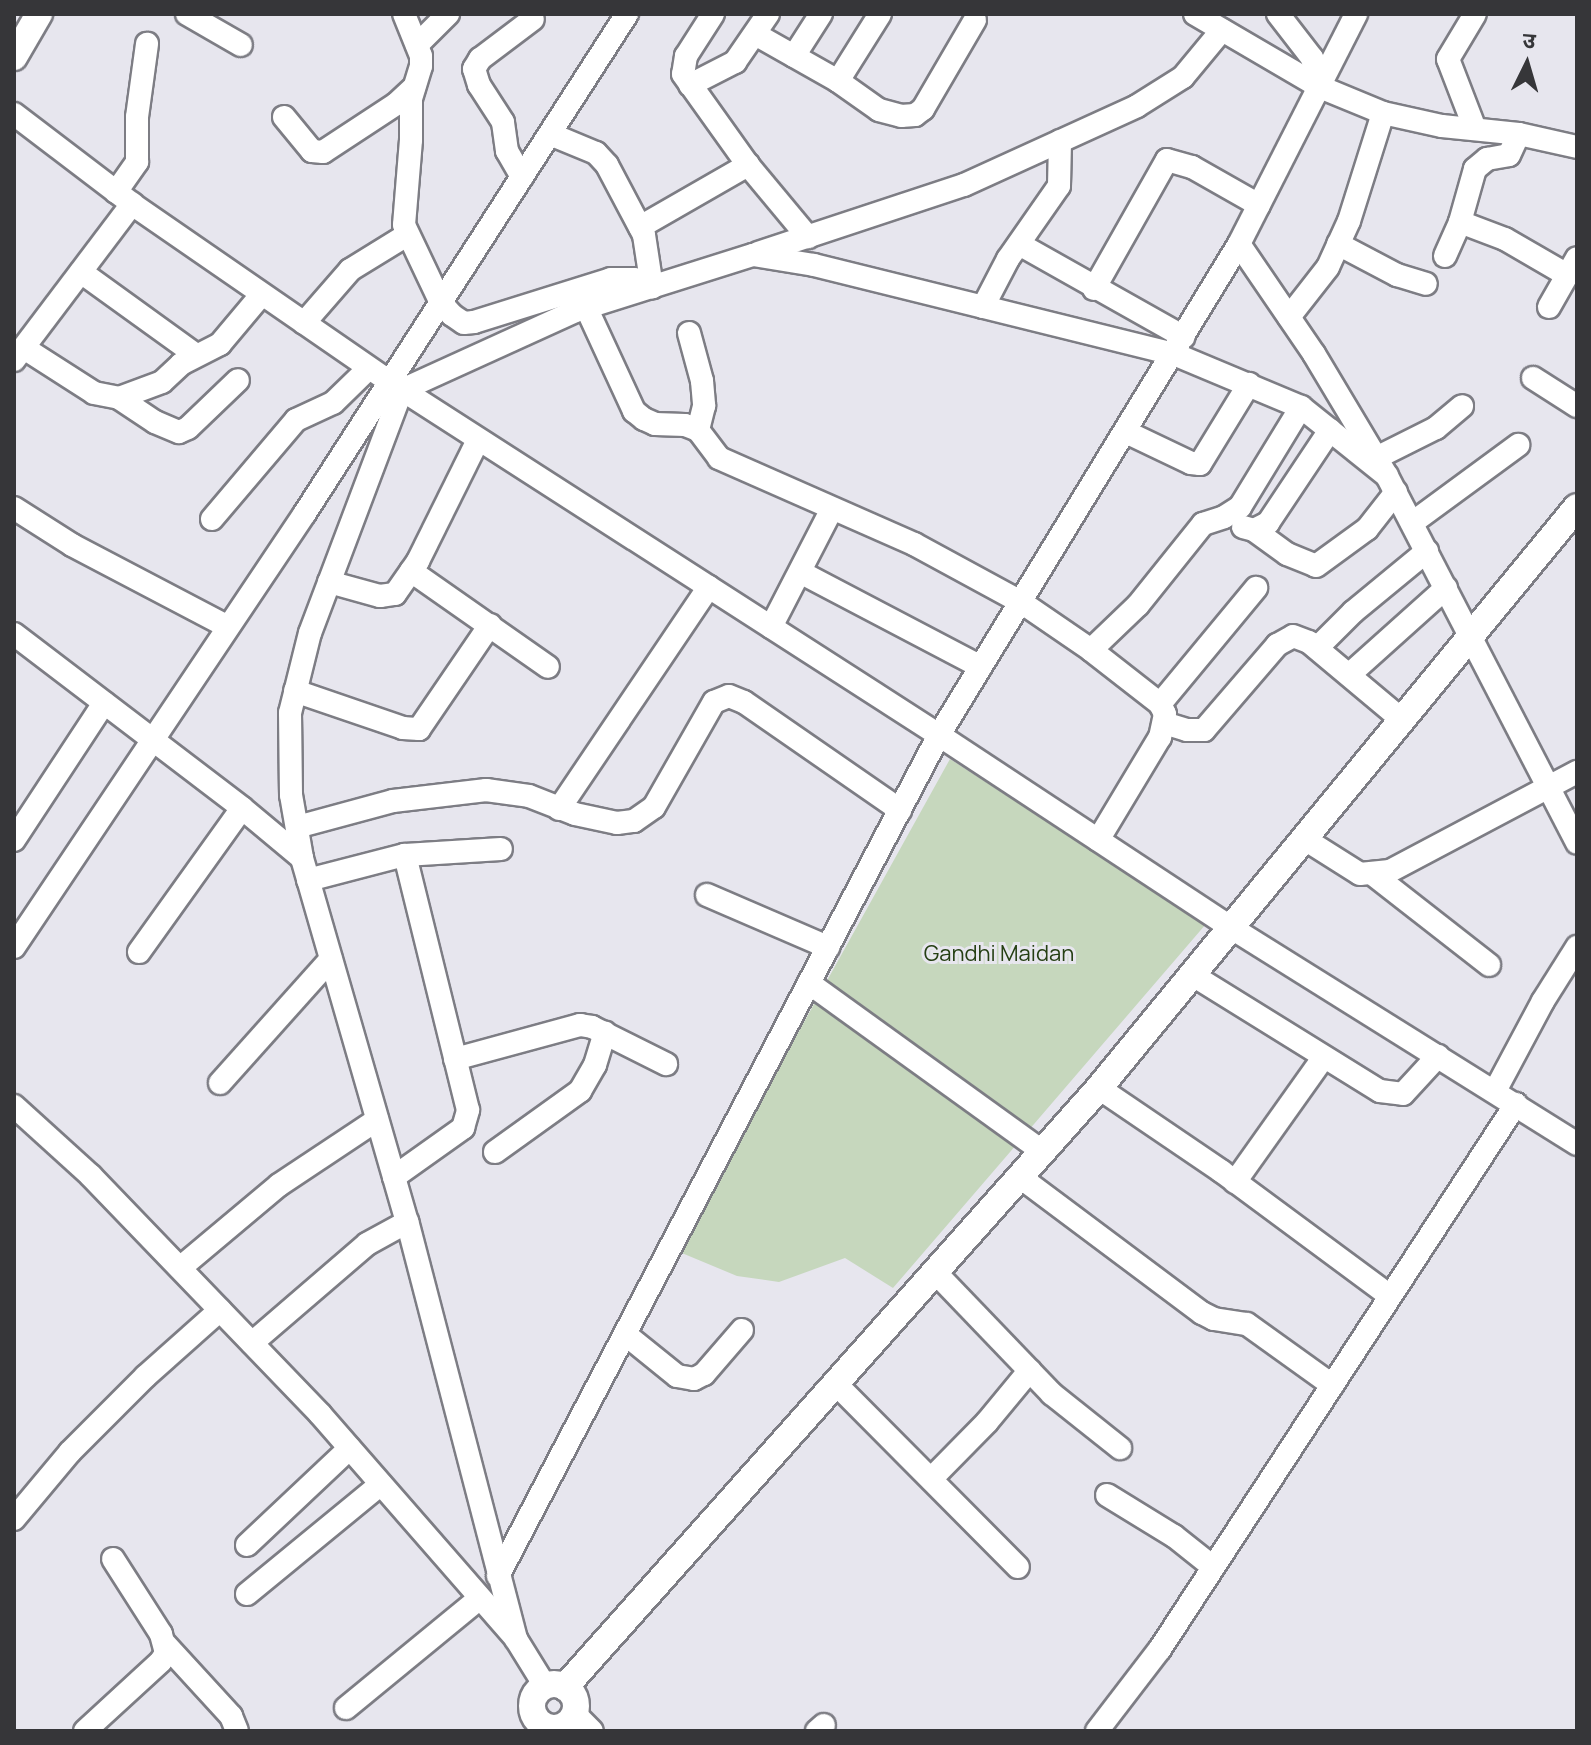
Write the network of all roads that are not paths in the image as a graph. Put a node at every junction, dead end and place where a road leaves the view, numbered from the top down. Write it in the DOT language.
graph roads {
  1 [pos="39,14"];
  2 [pos="187,14"];
  3 [pos="404,14"];
  4 [pos="448,14"];
  5 [pos="627,14"];
  6 [pos="713,14"];
  7 [pos="768,14"];
  8 [pos="821,14"];
  9 [pos="880,14"];
  10 [pos="1195,14"];
  11 [pos="1278,14"];
  12 [pos="1356,14"];
  13 [pos="1475,14"];
  14 [pos="533,19"];
  15 [pos="975,20"];
  16 [pos="1222,30"];
  17 [pos="755,34"];
  18 [pos="147,44"];
  19 [pos="241,45"];
  20 [pos="417,45"];
  21 [pos="794,56"];
  22 [pos="14,57"];
  23 [pos="838,81"];
  24 [pos="690,85"];
  25 [pos="414,87"];
  26 [pos="1320,87"];
  27 [pos="1383,113"];
  28 [pos="14,114"];
  29 [pos="284,117"];
  30 [pos="1475,129"];
  31 [pos="550,134"];
  32 [pos="1519,134"];
  33 [pos="1060,141"];
  34 [pos="1577,147"];
  35 [pos="748,165"];
  36 [pos="522,177"];
  37 [pos="124,198"];
  38 [pos="1259,205"];
  39 [pos="1460,222"];
  40 [pos="640,227"];
  41 [pos="407,235"];
  42 [pos="808,237"];
  43 [pos="1019,244"];
  44 [pos="1239,244"];
  45 [pos="1338,244"];
  46 [pos="753,255"];
  47 [pos="1445,256"];
  48 [pos="1572,266"];
  49 [pos="81,272"];
  50 [pos="1426,284"];
  51 [pos="652,287"];
  52 [pos="1094,289"];
  53 [pos="262,294"];
  54 [pos="441,303"];
  55 [pos="586,307"];
  56 [pos="983,307"];
  57 [pos="1549,307"];
  58 [pos="1289,317"];
  59 [pos="304,323"];
  60 [pos="689,333"];
  61 [pos="1179,345"];
  62 [pos="19,354"];
  63 [pos="196,355"];
  64 [pos="369,368"];
  65 [pos="1533,378"];
  66 [pos="238,380"];
  67 [pos="1249,384"];
  68 [pos="396,386"];
  69 [pos="119,398"];
  70 [pos="1462,406"];
  71 [pos="1577,406"];
  72 [pos="1301,407"];
  73 [pos="698,430"];
  74 [pos="1330,430"];
  75 [pos="1126,432"];
  76 [pos="478,440"];
  77 [pos="1518,445"];
  78 [pos="1386,475"];
  79 [pos="1577,507"];
  80 [pos="14,508"];
  81 [pos="832,509"];
  82 [pos="1224,517"];
  83 [pos="212,519"];
  84 [pos="1412,523"];
  85 [pos="1254,530"];
  86 [pos="1427,551"];
  87 [pos="411,571"];
  88 [pos="800,572"];
  89 [pos="329,582"];
  90 [pos="709,587"];
  91 [pos="1256,588"];
  92 [pos="1446,588"];
  93 [pos="1021,602"];
  94 [pos="490,625"];
  95 [pos="228,627"];
  96 [pos="771,627"];
  97 [pos="14,634"];
  98 [pos="1472,638"];
  99 [pos="1317,648"];
  100 [pos="1091,650"];
  101 [pos="548,667"];
  102 [pos="981,667"];
  103 [pos="1350,674"];
  104 [pos="295,691"];
  105 [pos="104,703"];
  106 [pos="1162,714"];
  107 [pos="1401,719"];
  108 [pos="939,735"];
  109 [pos="153,739"];
  110 [pos="1577,772"];
  111 [pos="1548,787"];
  112 [pos="242,808"];
  113 [pos="559,809"];
  114 [pos="900,810"];
  115 [pos="297,827"];
  116 [pos="1303,838"];
  117 [pos="14,840"];
  118 [pos="1098,840"];
  119 [pos="1577,843"];
  120 [pos="501,849"];
  121 [pos="405,855"];
  122 [pos="302,858"];
  123 [pos="1374,875"];
  124 [pos="308,880"];
  125 [pos="707,895"];
  126 [pos="1230,927"];
  127 [pos="14,947"];
  128 [pos="828,947"];
  129 [pos="1577,947"];
  130 [pos="139,952"];
  131 [pos="331,959"];
  132 [pos="1489,965"];
  133 [pos="1191,974"];
  134 [pos="809,983"];
  135 [pos="605,1033"];
  136 [pos="1438,1056"];
  137 [pos="1323,1058"];
  138 [pos="455,1059"];
  139 [pos="666,1064"];
  140 [pos="220,1083"];
  141 [pos="1099,1088"];
  142 [pos="1495,1091"];
  143 [pos="1516,1104"];
  144 [pos="14,1106"];
  145 [pos="377,1120"];
  146 [pos="1577,1144"];
  147 [pos="1042,1151"];
  148 [pos="495,1152"];
  149 [pos="394,1177"];
  150 [pos="1020,1177"];
  151 [pos="1235,1182"];
  152 [pos="407,1222"];
  153 [pos="180,1268"];
  154 [pos="935,1272"];
  155 [pos="1390,1296"];
  156 [pos="220,1310"];
  157 [pos="742,1330"];
  158 [pos="625,1334"];
  159 [pos="252,1343"];
  160 [pos="1030,1370"];
  161 [pos="836,1384"];
  162 [pos="1332,1385"];
  163 [pos="350,1448"];
  164 [pos="1120,1448"];
  165 [pos="931,1479"];
  166 [pos="381,1484"];
  167 [pos="1107,1495"];
  168 [pos="14,1519"];
  169 [pos="247,1545"];
  170 [pos="113,1559"];
  171 [pos="1018,1567"];
  172 [pos="1213,1567"];
  173 [pos="498,1576"];
  174 [pos="247,1594"];
  175 [pos="480,1598"];
  176 [pos="516,1639"];
  177 [pos="165,1644"];
  178 [pos="555,1686"];
  179 [pos="346,1708"];
  180 [pos="583,1722"];
  181 [pos="545,1728"];
  182 [pos="239,1729"];
  183 [pos="85,1731"];
  184 [pos="1097,1731"];
  1 -- 22 [label="street"];
  2 -- 19 [label="street"];
  3 -- 20 [label="street"];
  4 -- 20 [label="street"];
  5 -- 31 [label="street"];
  6 -- 24 [label="street"];
  7 -- 17 [label="street"];
  8 -- 21 [label="street"];
  9 -- 23 [label="street"];
  10 -- 16 [label="street"];
  11 -- 26 [label="street"];
  12 -- 26 [label="street"];
  13 -- 30 [label="street"];
  14 -- 36 [label="street"];
  15 -- 23 [label="street"];
  16 -- 26 [label="street"];
  16 -- 33 [label="street"];
  17 -- 21 [label="street"];
  17 -- 24 [label="street"];
  18 -- 37 [label="street"];
  20 -- 25 [label="street"];
  21 -- 23 [label="street"];
  24 -- 35 [label="street"];
  25 -- 29 [label="street"];
  25 -- 41 [label="street"];
  26 -- 27 [label="street"];
  26 -- 38 [label="street"];
  27 -- 30 [label="street"];
  27 -- 45 [label="street"];
  28 -- 37 [label="street"];
  30 -- 32 [label="street"];
  31 -- 36 [label="street"];
  31 -- 40 [label="street"];
  32 -- 34 [label="street"];
  32 -- 39 [label="street"];
  33 -- 42 [label="street"];
  33 -- 43 [label="street"];
  35 -- 40 [label="street"];
  35 -- 42 [label="street"];
  36 -- 54 [label="street"];
  37 -- 49 [label="street"];
  37 -- 53 [label="street"];
  38 -- 44 [label="street"];
  38 -- 52 [label="street"];
  39 -- 47 [label="street"];
  39 -- 48 [label="street"];
  40 -- 51 [label="street"];
  41 -- 54 [label="street"];
  41 -- 59 [label="street"];
  42 -- 46 [label="street"];
  43 -- 52 [label="street"];
  43 -- 56 [label="street"];
  44 -- 58 [label="street"];
  44 -- 61 [label="street"];
  45 -- 50 [label="street"];
  45 -- 58 [label="street"];
  46 -- 51 [label="street"];
  46 -- 56 [label="street"];
  48 -- 57 [label="street"];
  49 -- 62 [label="street"];
  49 -- 63 [label="street"];
  51 -- 54 [label="street"];
  51 -- 55 [label="street"];
  52 -- 61 [label="street"];
  53 -- 59 [label="street"];
  53 -- 63 [label="street"];
  54 -- 68 [label="street"];
  55 -- 68 [label="street"];
  55 -- 73 [label="street"];
  56 -- 61 [label="street"];
  58 -- 78 [label="street"];
  59 -- 64 [label="street"];
  60 -- 73 [label="street"];
  61 -- 67 [label="street"];
  61 -- 75 [label="street"];
  62 -- 69 [label="street"];
  63 -- 69 [label="street"];
  64 -- 68 [label="street"];
  64 -- 83 [label="street"];
  65 -- 71 [label="street"];
  66 -- 69 [label="street"];
  67 -- 72 [label="street"];
  67 -- 75 [label="street"];
  68 -- 76 [label="street"];
  68 -- 89 [label="street"];
  68 -- 95 [label="street"];
  70 -- 78 [label="street"];
  72 -- 74 [label="street"];
  72 -- 82 [label="street"];
  73 -- 81 [label="street"];
  74 -- 78 [label="street"];
  74 -- 85 [label="street"];
  75 -- 93 [label="street"];
  76 -- 87 [label="street"];
  76 -- 90 [label="street"];
  77 -- 84 [label="street"];
  78 -- 84 [label="street"];
  78 -- 85 [label="street"];
  79 -- 98 [label="street"];
  80 -- 95 [label="street"];
  81 -- 88 [label="street"];
  81 -- 93 [label="street"];
  82 -- 85 [label="street"];
  82 -- 100 [label="street"];
  84 -- 86 [label="street"];
  86 -- 92 [label="street"];
  86 -- 99 [label="street"];
  87 -- 89 [label="street"];
  87 -- 94 [label="street"];
  88 -- 96 [label="street"];
  88 -- 102 [label="street"];
  89 -- 104 [label="street"];
  90 -- 96 [label="street"];
  90 -- 113 [label="street"];
  91 -- 106 [label="street"];
  92 -- 98 [label="street"];
  92 -- 103 [label="street"];
  93 -- 100 [label="street"];
  93 -- 102 [label="street"];
  94 -- 101 [label="street"];
  94 -- 104 [label="street"];
  95 -- 109 [label="street"];
  96 -- 108 [label="street"];
  97 -- 105 [label="street"];
  98 -- 107 [label="street"];
  98 -- 111 [label="street"];
  99 -- 103 [label="street"];
  99 -- 106 [label="street"];
  100 -- 106 [label="street"];
  102 -- 108 [label="street"];
  103 -- 107 [label="street"];
  104 -- 115 [label="street"];
  105 -- 109 [label="street"];
  105 -- 117 [label="street"];
  106 -- 118 [label="street"];
  107 -- 116 [label="street"];
  108 -- 114 [label="street"];
  108 -- 118 [label="street"];
  109 -- 112 [label="street"];
  109 -- 127 [label="street"];
  110 -- 111 [label="street"];
  111 -- 119 [label="street"];
  111 -- 123 [label="street"];
  112 -- 122 [label="street"];
  112 -- 130 [label="street"];
  113 -- 114 [label="street"];
  113 -- 115 [label="street"];
  114 -- 128 [label="street"];
  115 -- 122 [label="street"];
  116 -- 123 [label="street"];
  116 -- 126 [label="street"];
  118 -- 126 [label="street"];
  120 -- 121 [label="street"];
  121 -- 124 [label="street"];
  121 -- 138 [label="street"];
  122 -- 124 [label="street"];
  123 -- 132 [label="street"];
  124 -- 131 [label="street"];
  125 -- 128 [label="street"];
  126 -- 133 [label="street"];
  126 -- 136 [label="street"];
  128 -- 134 [label="street"];
  129 -- 142 [label="street"];
  131 -- 140 [label="street"];
  131 -- 145 [label="street"];
  133 -- 137 [label="street"];
  133 -- 141 [label="street"];
  134 -- 147 [label="street"];
  134 -- 158 [label="street"];
  135 -- 138 [label="street"];
  135 -- 139 [label="street"];
  135 -- 148 [label="street"];
  136 -- 137 [label="street"];
  136 -- 142 [label="street"];
  137 -- 151 [label="street"];
  138 -- 149 [label="street"];
  141 -- 147 [label="street"];
  141 -- 151 [label="street"];
  142 -- 143 [label="street"];
  143 -- 146 [label="street"];
  143 -- 155 [label="street"];
  144 -- 153 [label="street"];
  145 -- 149 [label="street"];
  145 -- 153 [label="street"];
  147 -- 150 [label="street"];
  149 -- 152 [label="street"];
  150 -- 154 [label="street"];
  150 -- 162 [label="street"];
  151 -- 155 [label="street"];
  152 -- 159 [label="street"];
  152 -- 173 [label="street"];
  153 -- 156 [label="street"];
  154 -- 160 [label="street"];
  154 -- 161 [label="street"];
  155 -- 162 [label="street"];
  156 -- 159 [label="street"];
  156 -- 168 [label="street"];
  157 -- 158 [label="street"];
  158 -- 173 [label="street"];
  159 -- 163 [label="street"];
  160 -- 164 [label="street"];
  160 -- 165 [label="street"];
  161 -- 165 [label="street"];
  161 -- 178 [label="street"];
  162 -- 172 [label="street"];
  163 -- 166 [label="street"];
  163 -- 169 [label="street"];
  165 -- 171 [label="street"];
  166 -- 174 [label="street"];
  166 -- 175 [label="street"];
  167 -- 172 [label="street"];
  170 -- 177 [label="street"];
  172 -- 184 [label="street"];
  173 -- 176 [label="street"];
  175 -- 176 [label="street"];
  175 -- 179 [label="street"];
  176 -- 178 [label="street"];
  177 -- 182 [label="street"];
  177 -- 183 [label="street"];
  178 -- 180 [label="street"];
  178 -- 181 [label="street"];
  180 -- 181 [label="street"];
}
